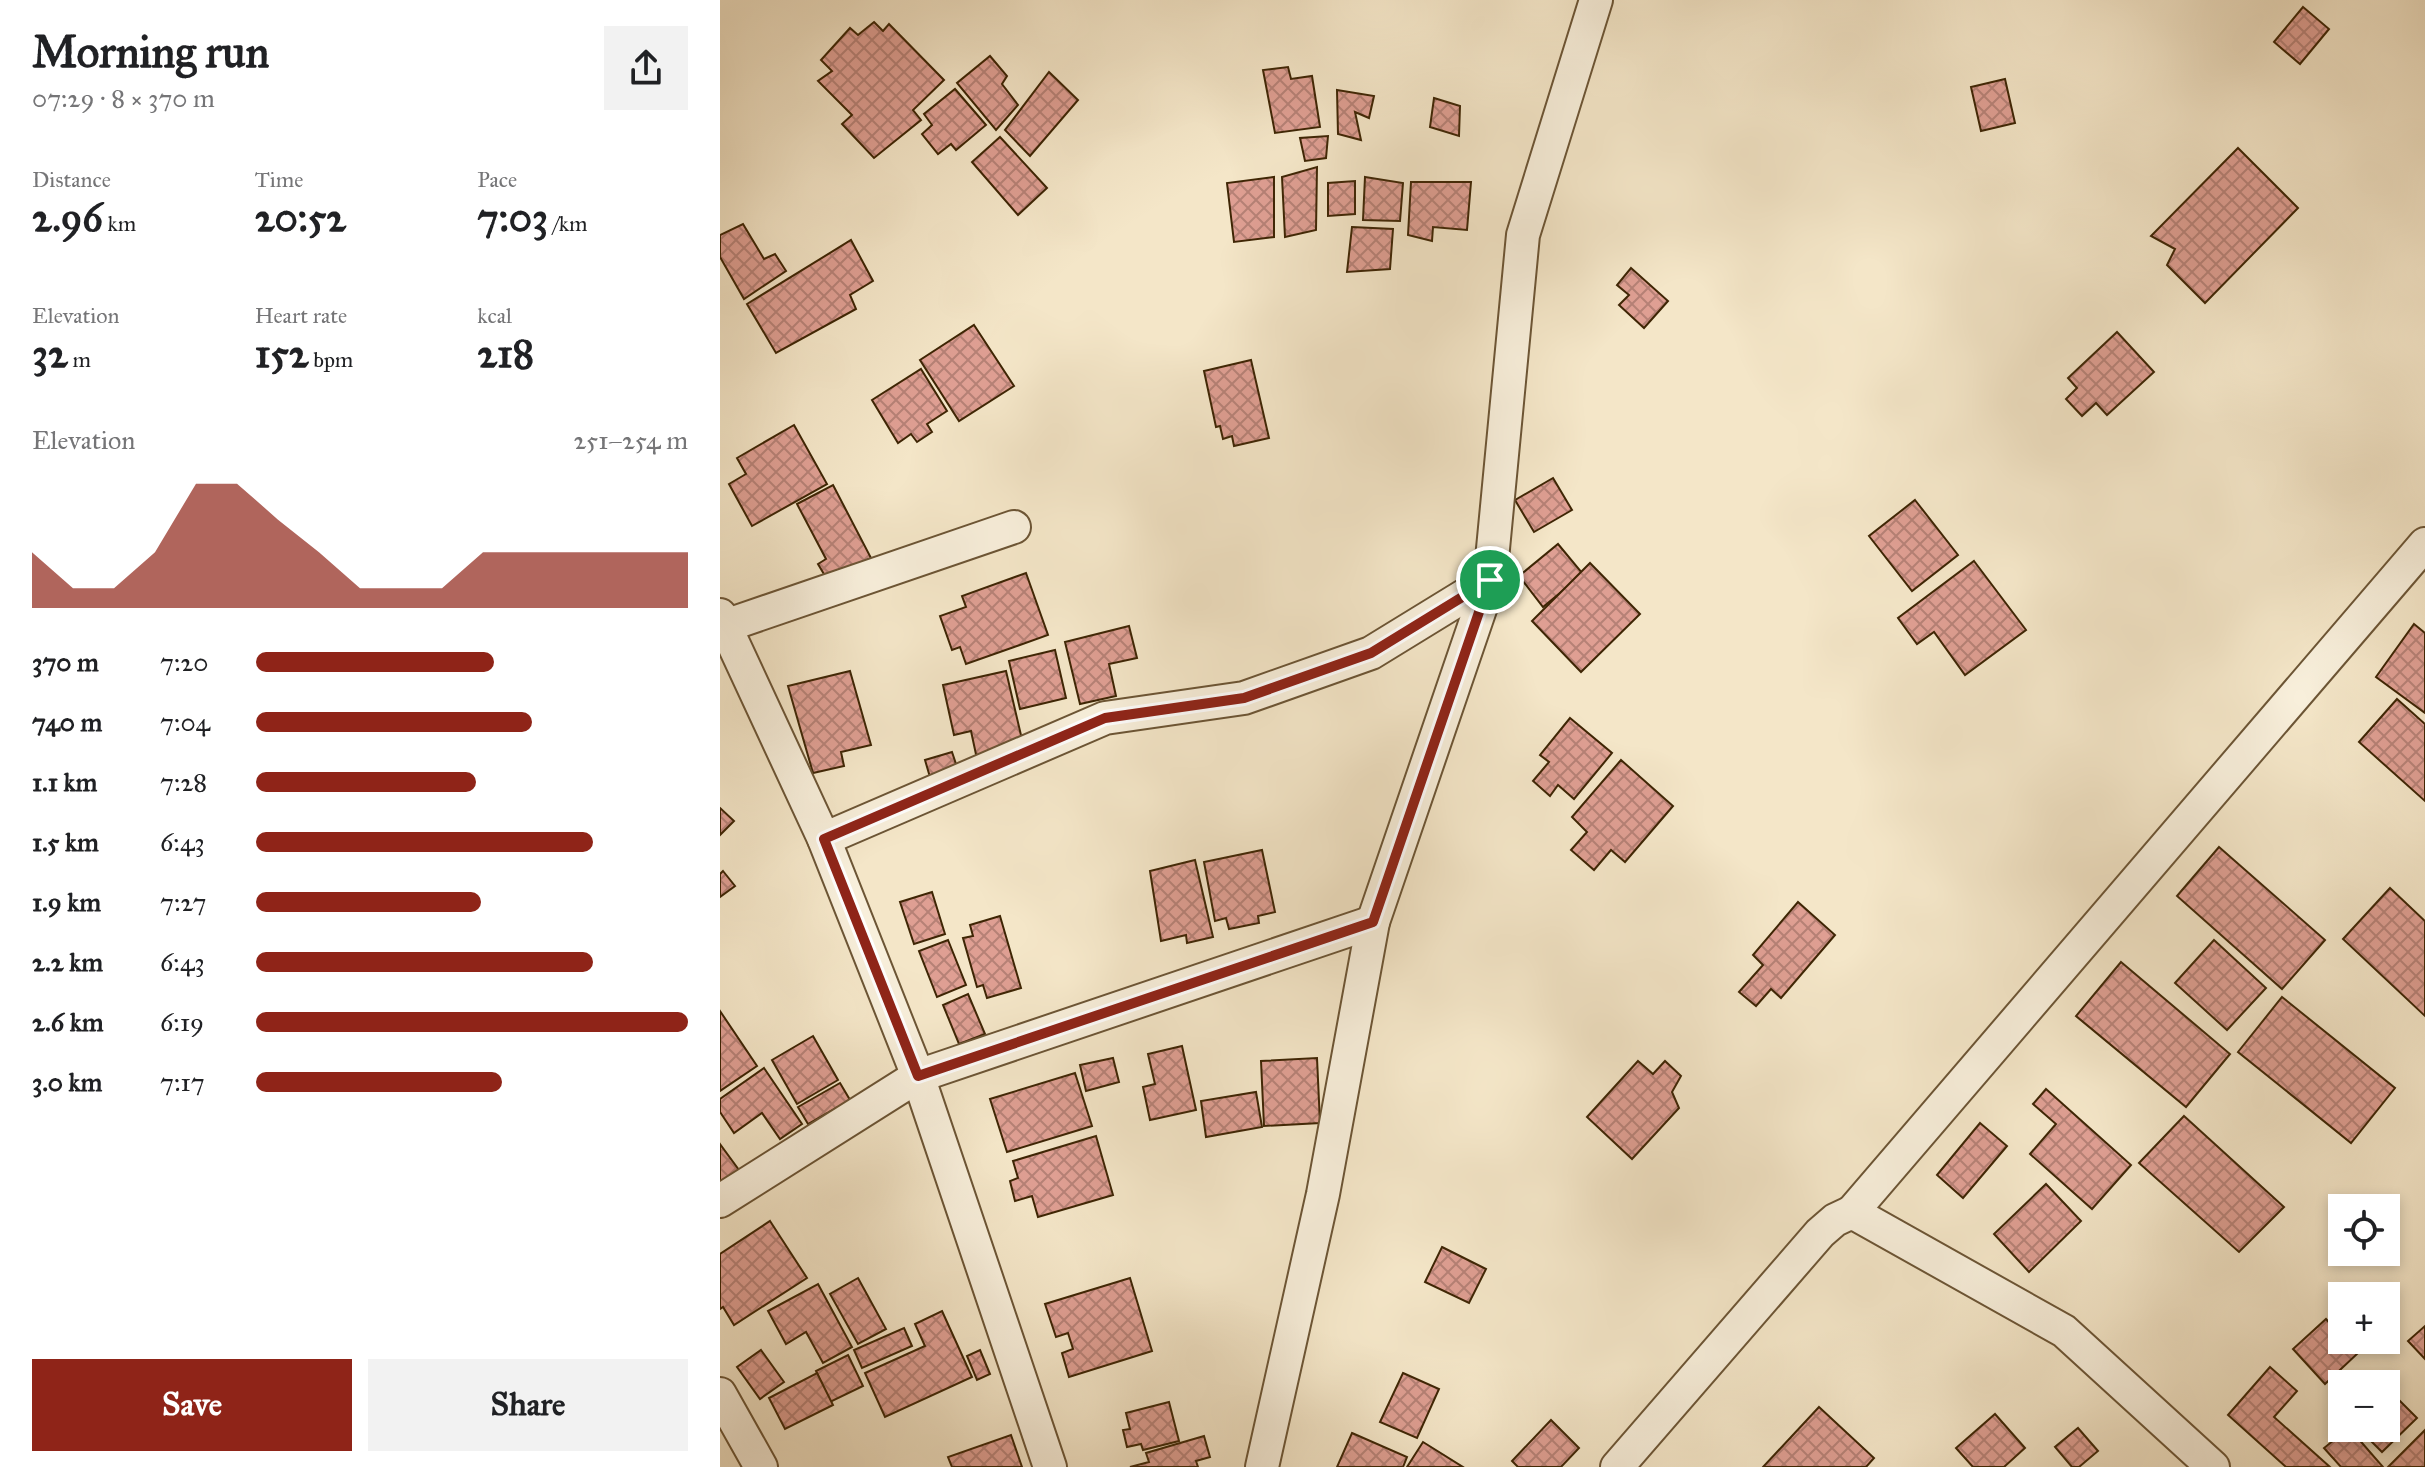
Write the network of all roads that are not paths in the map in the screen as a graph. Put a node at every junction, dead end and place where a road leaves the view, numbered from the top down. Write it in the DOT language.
graph roads {
  1 [pos="1596,0"];
  2 [pos="1014,527"];
  3 [pos="2425,544"];
  4 [pos="1490,580"];
  5 [pos="723,620"];
  6 [pos="824,839"];
  7 [pos="1373,922"];
  8 [pos="918,1076"];
  9 [pos="720,1201"];
  10 [pos="1852,1212"];
  11 [pos="720,1394"];
  12 [pos="761,1467"];
  13 [pos="1050,1467"];
  14 [pos="1262,1467"];
  15 [pos="1617,1467"];
  16 [pos="2213,1467"];
  1 -- 4 [label="street"];
  2 -- 5 [label="street"];
  3 -- 10 [label="street"];
  4 -- 6 [label="street"];
  4 -- 7 [label="street"];
  5 -- 6 [label="street"];
  6 -- 8 [label="street"];
  7 -- 8 [label="street"];
  7 -- 14 [label="street"];
  8 -- 9 [label="street"];
  8 -- 13 [label="street"];
  10 -- 15 [label="street"];
  10 -- 16 [label="street"];
  11 -- 12 [label="street"];
}
